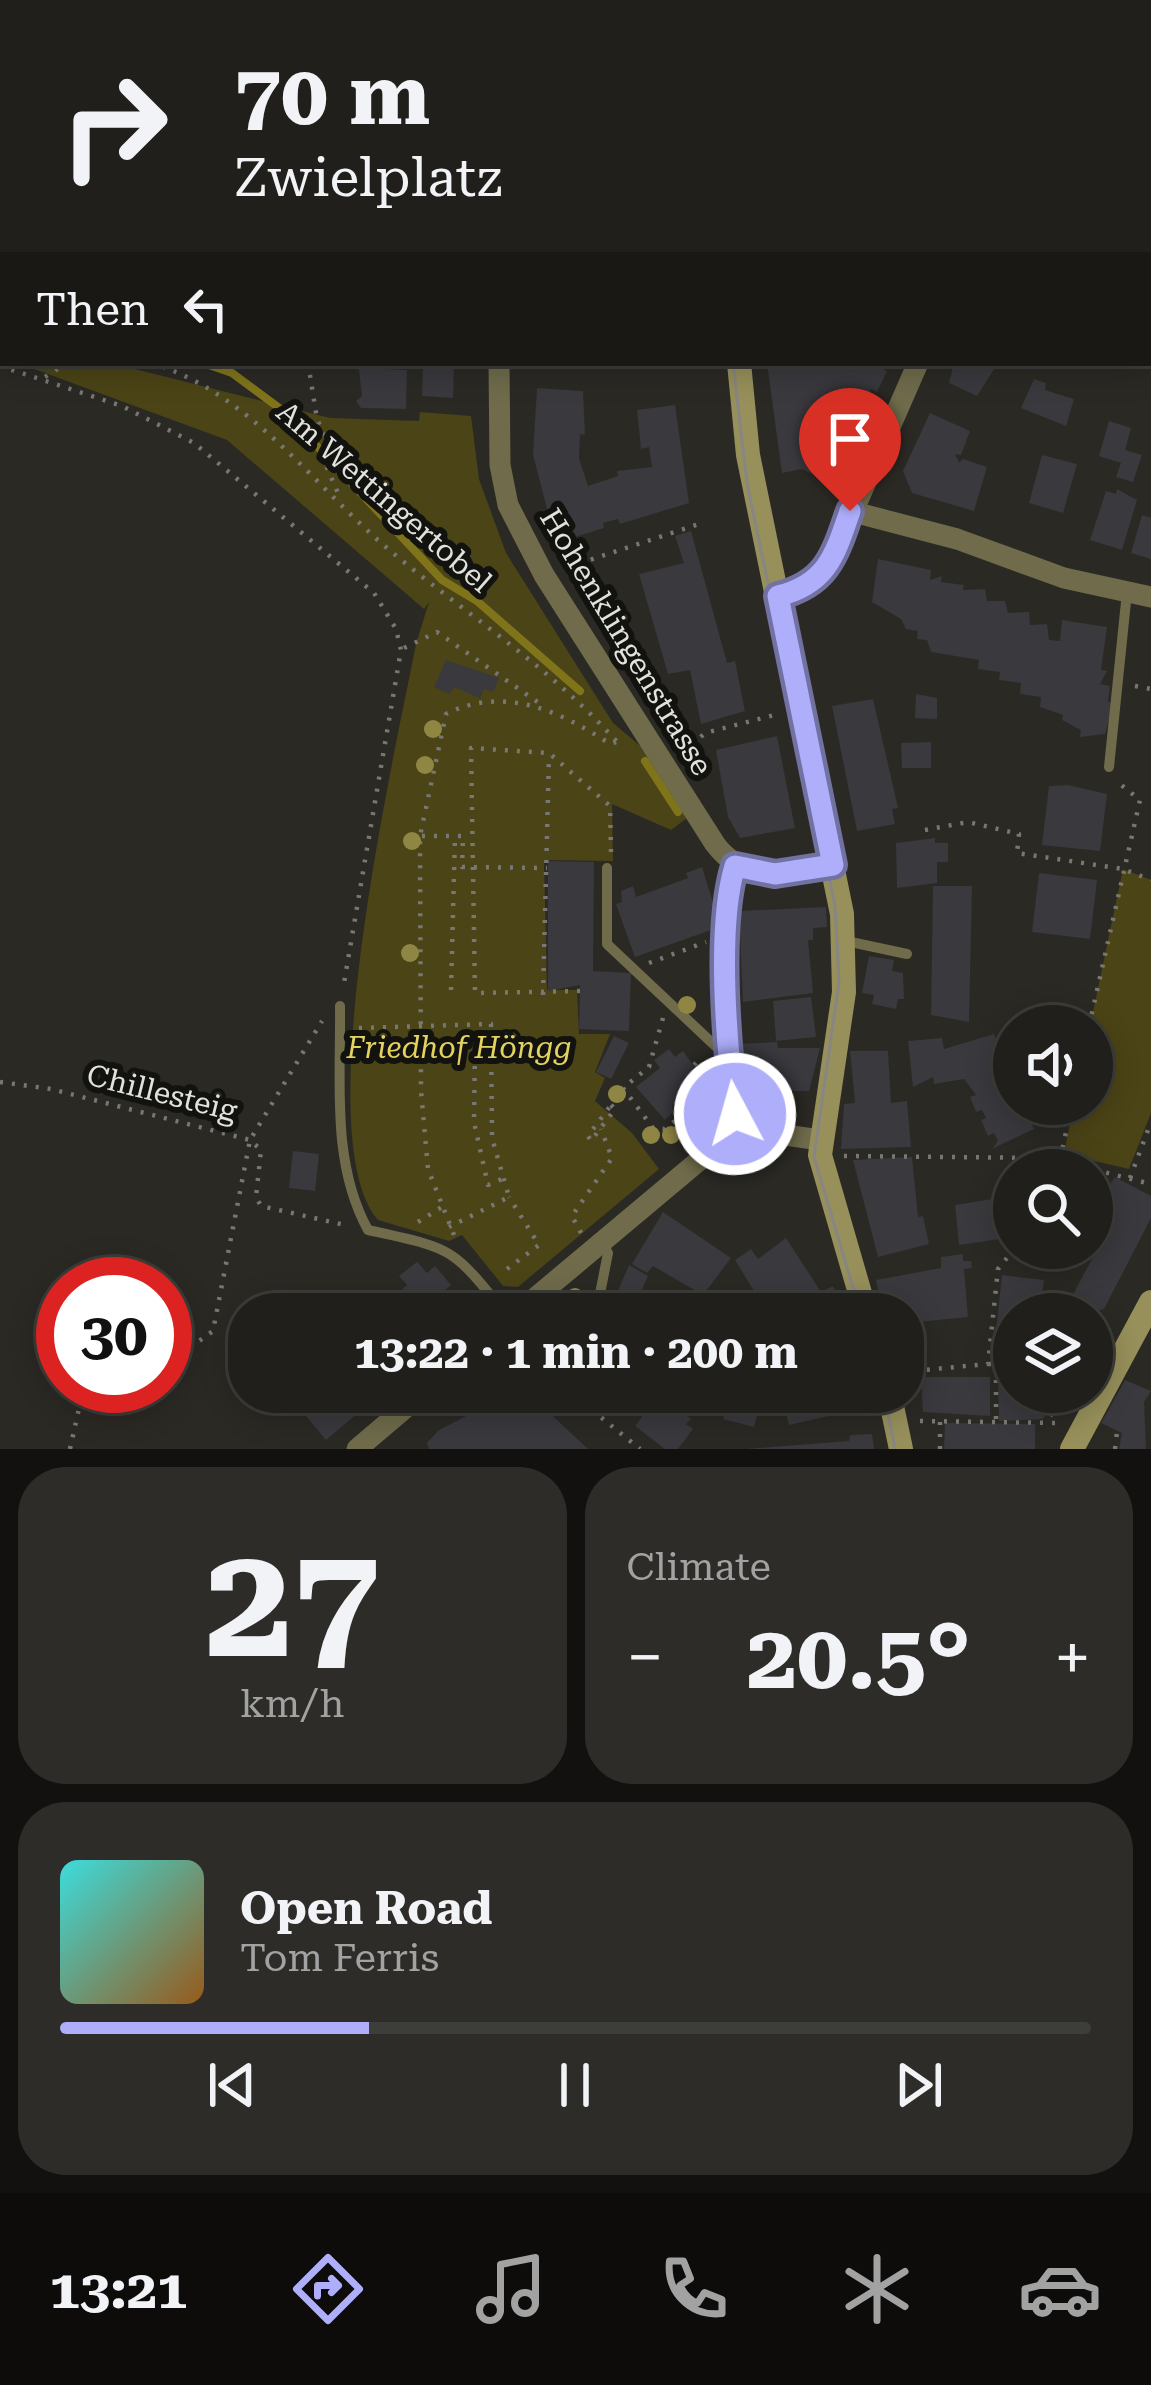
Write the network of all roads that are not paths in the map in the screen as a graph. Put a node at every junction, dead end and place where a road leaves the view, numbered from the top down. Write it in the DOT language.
graph roads {
  1 [pos="499,366"];
  2 [pos="739,366"];
  3 [pos="917,366"];
  4 [pos="850,511"];
  5 [pos="1127,592"];
  6 [pos="778,596"];
  7 [pos="1151,597"];
  8 [pos="1109,767"];
  9 [pos="833,865"];
  10 [pos="735,866"];
  11 [pos="607,868"];
  12 [pos="846,941"];
  13 [pos="907,954"];
  14 [pos="340,1006"];
  15 [pos="728,1058"];
  16 [pos="737,1131"];
  17 [pos="829,1148"];
  18 [pos="591,1238"];
  19 [pos="489,1293"];
  20 [pos="537,1293"];
  21 [pos="600,1293"];
  22 [pos="859,1293"];
  23 [pos="1151,1302"];
  24 [pos="399,1413"];
  25 [pos="894,1413"];
  26 [pos="357,1449"];
  27 [pos="901,1449"];
  28 [pos="1072,1449"];
  1 -- 10 [label="street, Hohenklingenstrasse"];
  2 -- 6 [label="street"];
  3 -- 4 [label="street"];
  4 -- 5 [label="street"];
  4 -- 6 [label="street"];
  5 -- 7 [label="street"];
  5 -- 8 [label="lane"];
  6 -- 9 [label="street"];
  9 -- 10 [label="street"];
  9 -- 12 [label="street"];
  10 -- 15 [label="street"];
  11 -- 15 [label="lane"];
  12 -- 13 [label="lane"];
  12 -- 17 [label="street"];
  14 -- 19 [label="lane"];
  15 -- 16 [label="street"];
  16 -- 17 [label="street"];
  16 -- 18 [label="street"];
  17 -- 22 [label="street"];
  18 -- 20 [label="street"];
  18 -- 21 [label="lane"];
  23 -- 28 [label="street"];
  24 -- 26 [label="street"];
  25 -- 27 [label="street"];
}
